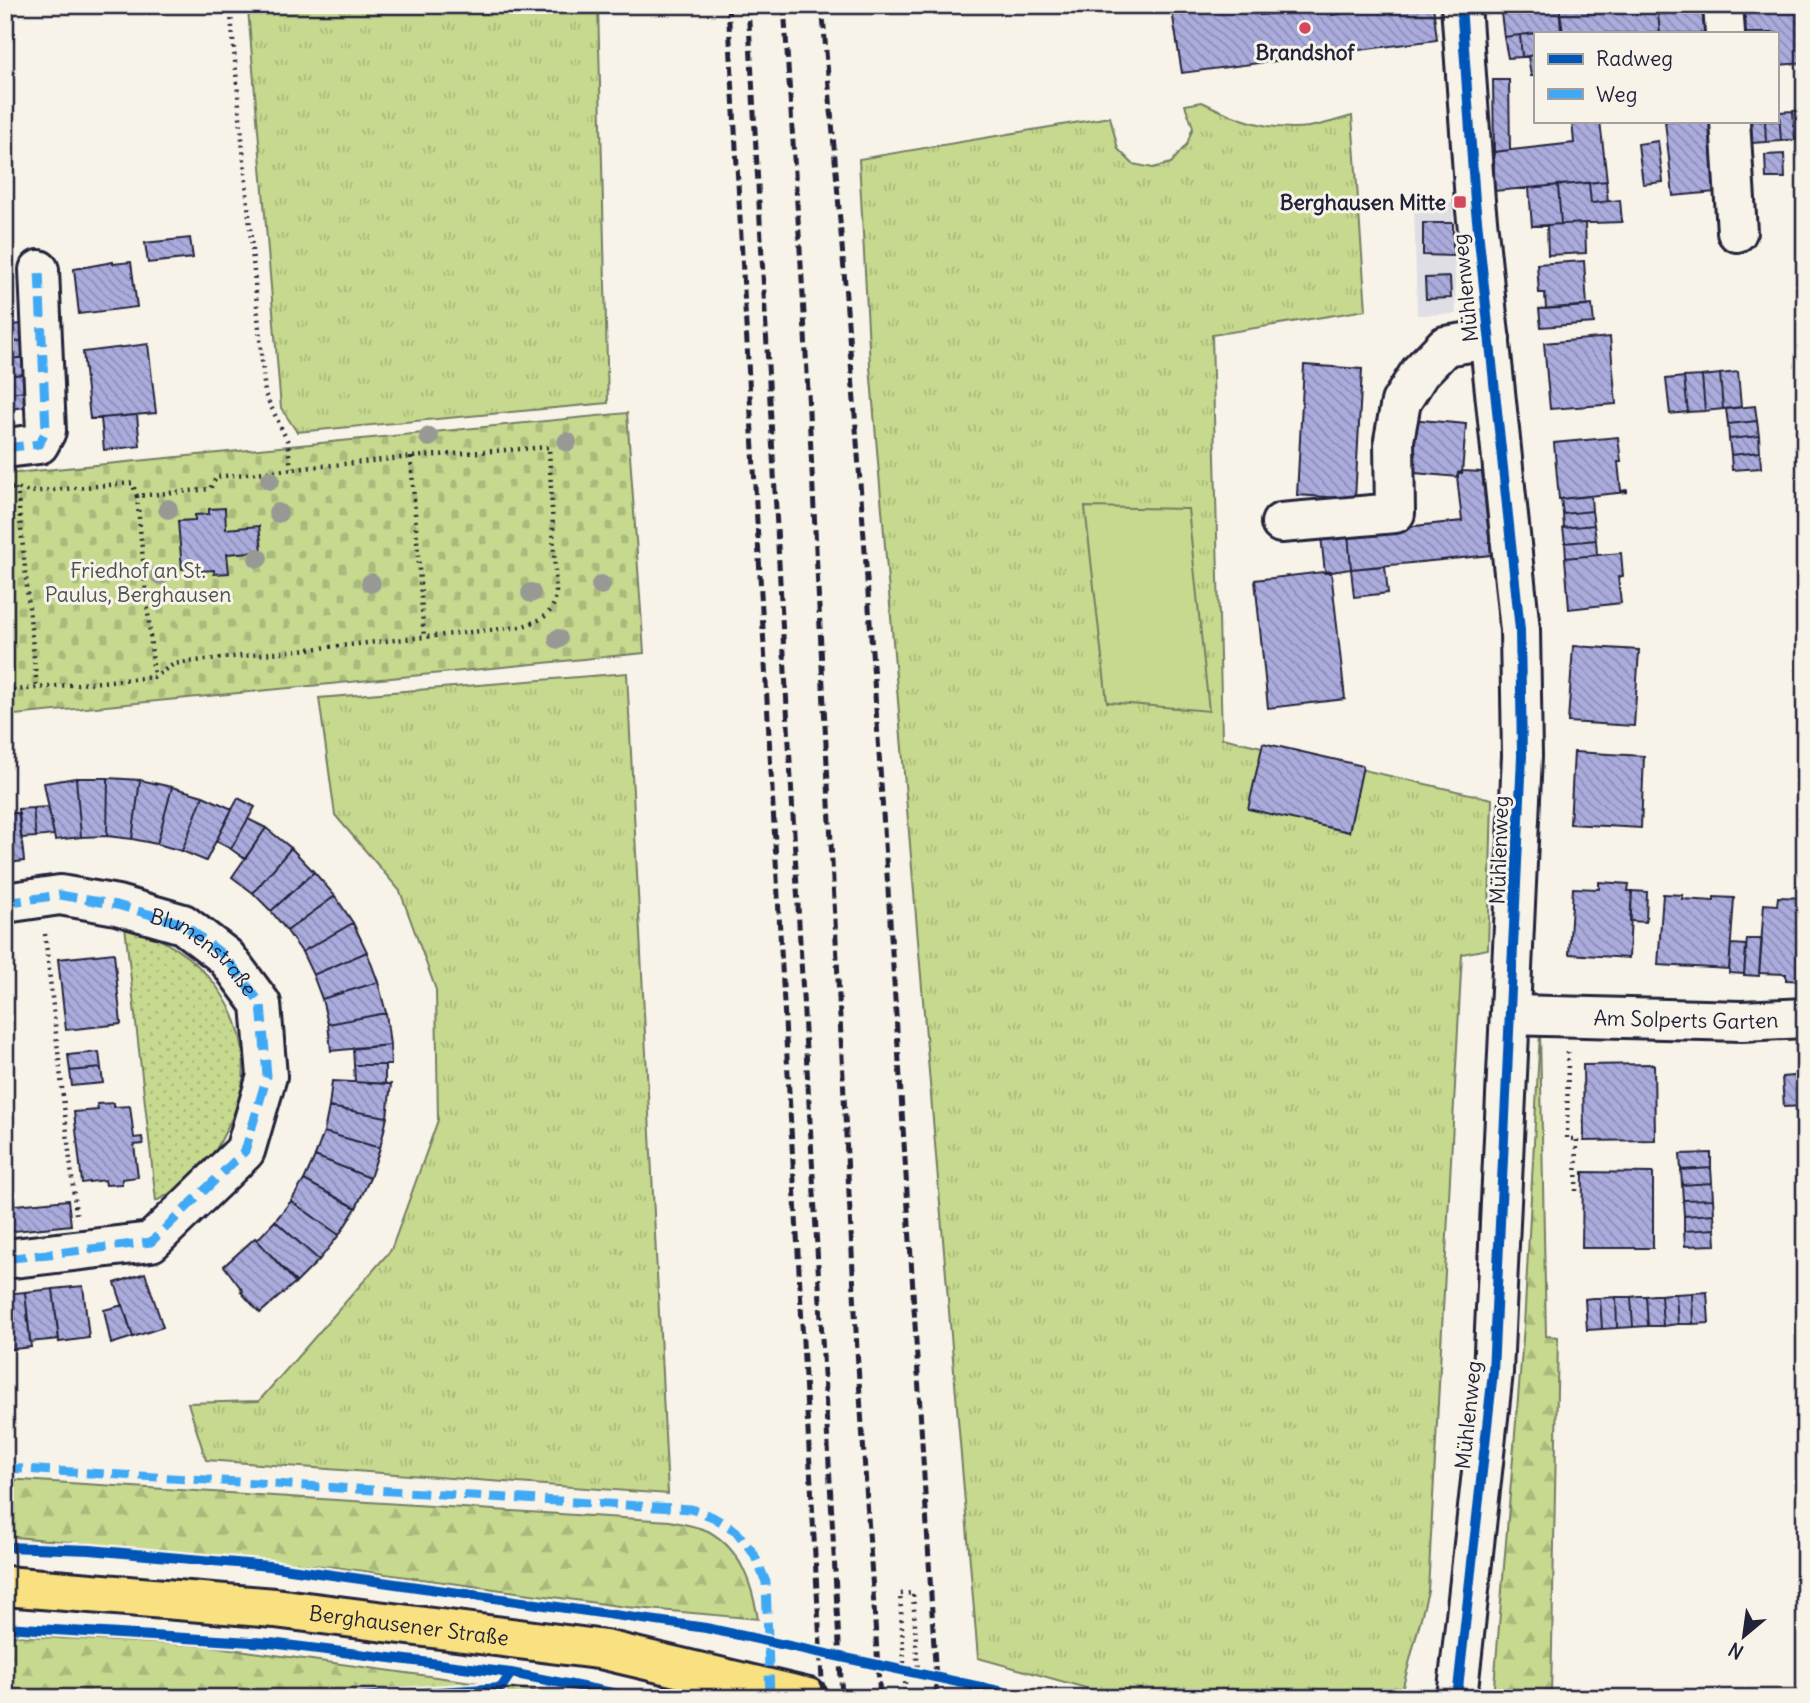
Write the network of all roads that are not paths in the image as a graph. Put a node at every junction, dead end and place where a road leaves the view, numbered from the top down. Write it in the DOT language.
graph roads {
  1 [pos="1461,5"];
  2 [pos="1723,5"];
  3 [pos="1725,32"];
  4 [pos="1730,122"];
  5 [pos="1737,232"];
  6 [pos="38,270"];
  7 [pos="1490,340"];
  8 [pos="5,448"];
  9 [pos="1281,523"];
  10 [pos="23,900"];
  11 [pos="1511,1015"];
  12 [pos="1805,1018"];
  13 [pos="5,1259"];
  14 [pos="5,1586"];
  15 [pos="808,1698"];
  16 [pos="1457,1698"];
  1 -- 7 [label="street, Mühlenweg"];
  2 -- 3 [label="street"];
  4 -- 5 [label="street"];
  6 -- 8 [label="street"];
  7 -- 9 [label="street"];
  7 -- 11 [label="street, Mühlenweg"];
  10 -- 13 [label="street, Blumenstraße"];
  11 -- 12 [label="street, Am Solperts Garten"];
  11 -- 16 [label="street, Mühlenweg"];
  14 -- 15 [label="main road, Berghausener Straße"];
}
